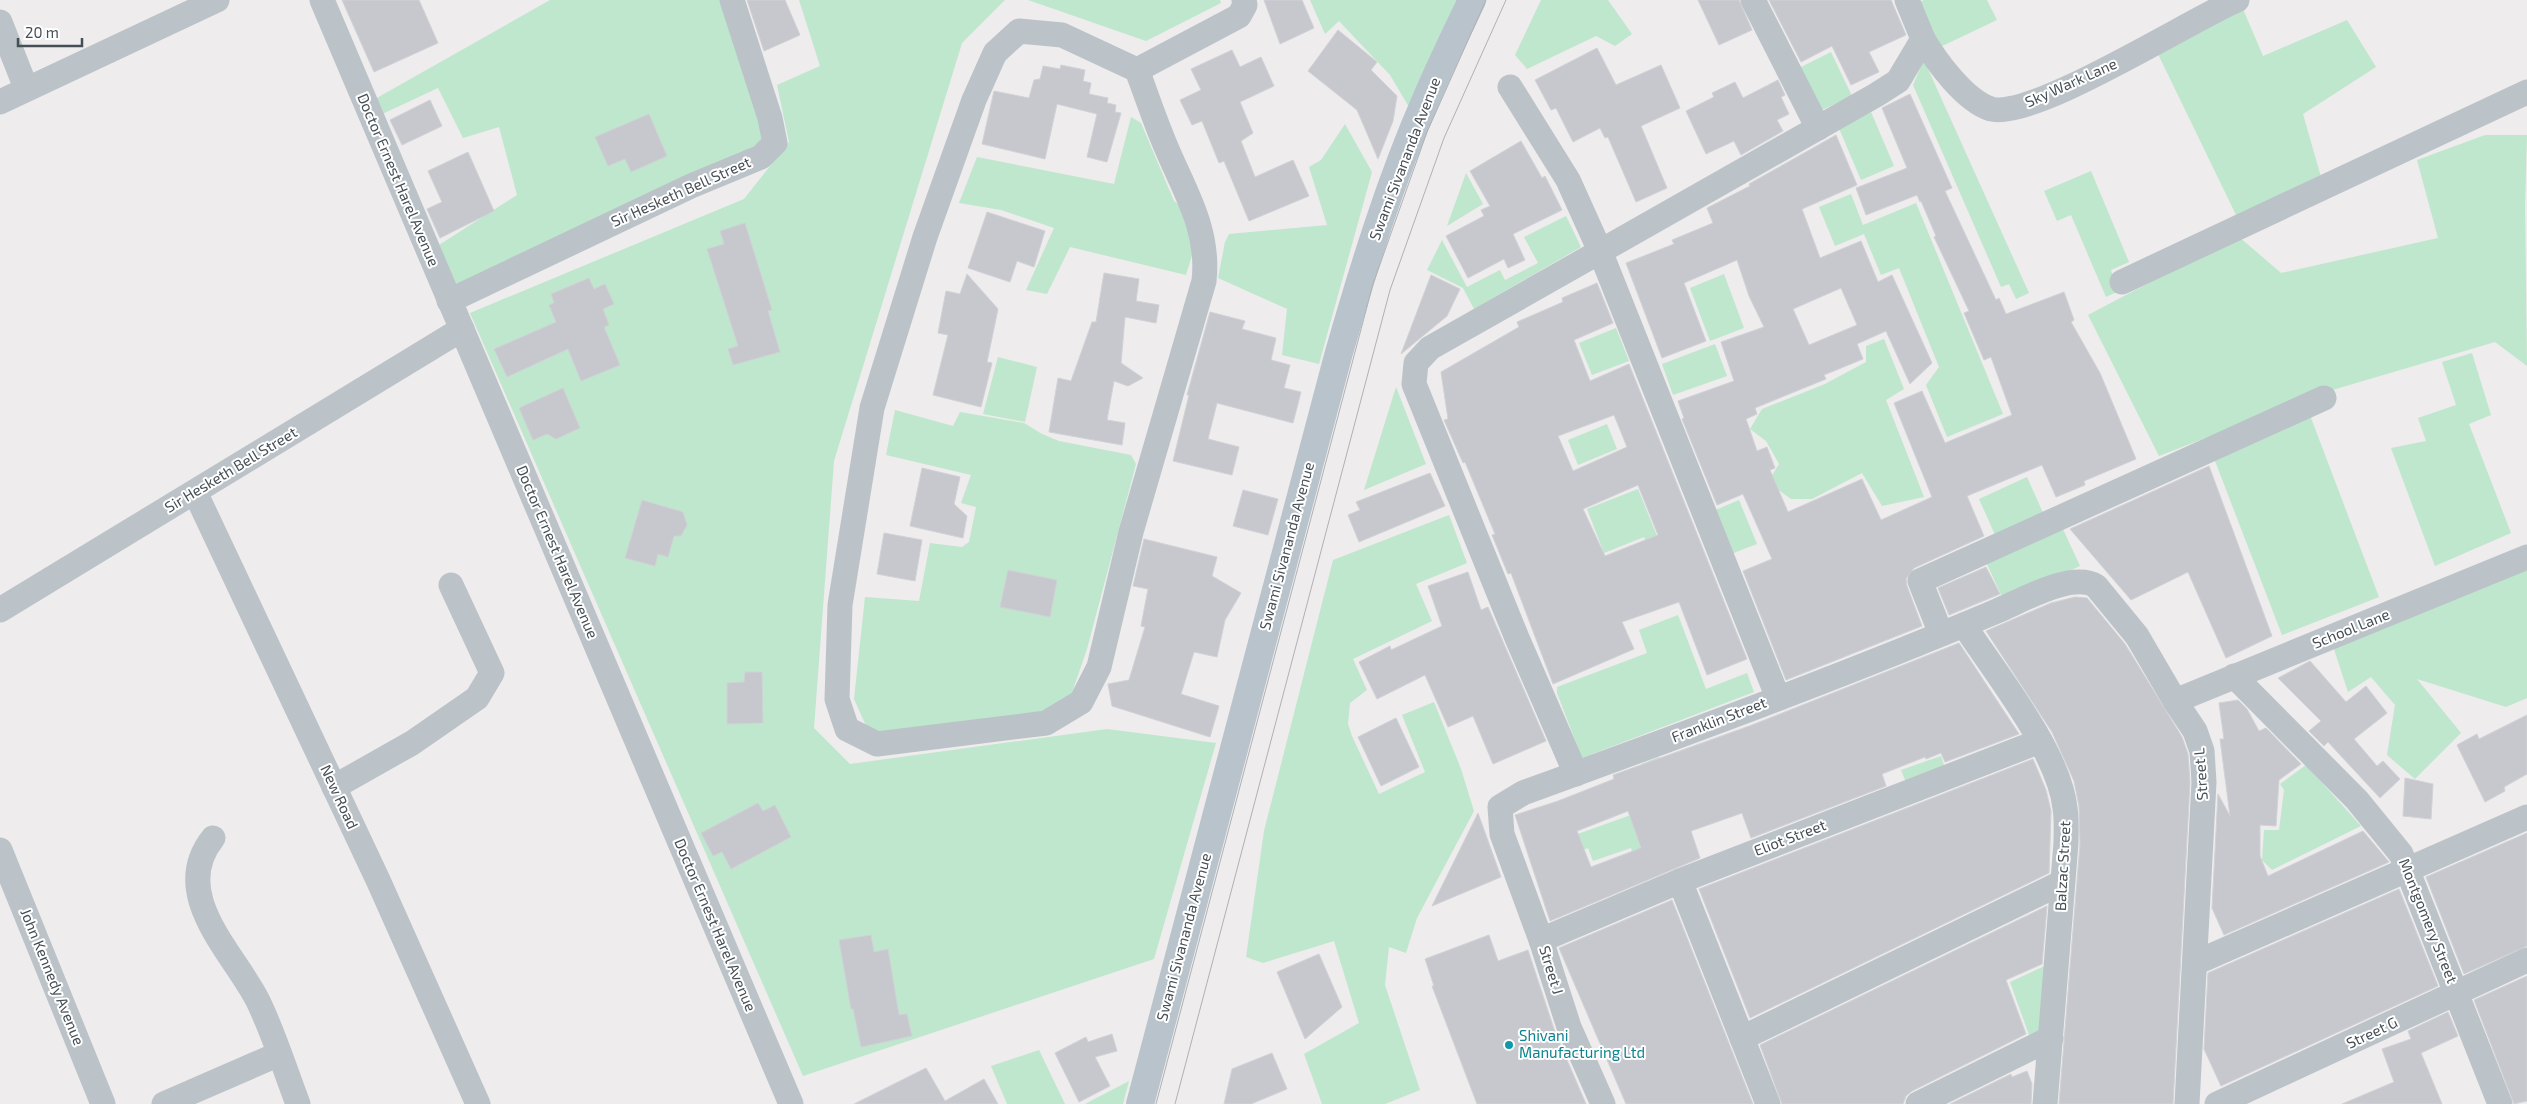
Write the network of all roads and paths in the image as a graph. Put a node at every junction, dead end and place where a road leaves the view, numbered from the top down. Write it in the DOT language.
graph roads {
  1 [pos="217,0"];
  2 [pos="322,0"];
  3 [pos="732,0"];
  4 [pos="1244,0"];
  5 [pos="1472,0"];
  6 [pos="1754,0"];
  7 [pos="1907,0"];
  8 [pos="2237,0"];
  9 [pos="0,22"];
  10 [pos="1923,39"];
  11 [pos="1137,70"];
  12 [pos="1510,87"];
  13 [pos="26,88"];
  14 [pos="2527,92"];
  15 [pos="0,102"];
  16 [pos="1818,128"];
  17 [pos="1600,252"];
  18 [pos="2122,282"];
  19 [pos="449,301"];
  20 [pos="462,329"];
  21 [pos="2324,398"];
  22 [pos="195,492"];
  23 [pos="2527,557"];
  24 [pos="452,585"];
  25 [pos="0,610"];
  26 [pos="1953,630"];
  27 [pos="2234,676"];
  28 [pos="1778,698"];
  29 [pos="2175,701"];
  30 [pos="2040,741"];
  31 [pos="1576,774"];
  32 [pos="334,787"];
  33 [pos="2527,817"];
  34 [pos="1502,834"];
  35 [pos="213,838"];
  36 [pos="0,850"];
  37 [pos="2408,871"];
  38 [pos="1680,881"];
  39 [pos="2061,884"];
  40 [pos="1542,940"];
  41 [pos="2527,960"];
  42 [pos="2194,962"];
  43 [pos="2457,994"];
  44 [pos="1742,1038"];
  45 [pos="2051,1038"];
  46 [pos="279,1054"];
  47 [pos="103,1104"];
  48 [pos="164,1104"];
  49 [pos="298,1104"];
  50 [pos="478,1104"];
  51 [pos="791,1104"];
  52 [pos="1140,1104"];
  53 [pos="1603,1104"];
  54 [pos="1768,1104"];
  55 [pos="1918,1104"];
  56 [pos="2045,1104"];
  57 [pos="2187,1104"];
  58 [pos="2217,1104"];
  59 [pos="2500,1104"];
  1 -- 13 [label="street"];
  2 -- 19 [label="street, Doctor Ernest Harel Avenue"];
  3 -- 19 [label="street, Sir Hesketh Bell Street"];
  4 -- 11 [label="street"];
  5 -- 52 [label="street, Swami Sivananda Avenue"];
  6 -- 16 [label="street"];
  7 -- 10 [label="street, Sky Wark Lane"];
  8 -- 10 [label="street, Sky Wark Lane"];
  9 -- 13 [label="street"];
  10 -- 16 [label="street"];
  11 -- 11 [label="street"];
  12 -- 17 [label="street"];
  13 -- 15 [label="street"];
  14 -- 18 [label="street"];
  16 -- 17 [label="street"];
  17 -- 28 [label="street"];
  17 -- 31 [label="street"];
  19 -- 20 [label="street, Doctor Ernest Harel Avenue"];
  20 -- 22 [label="street, Sir Hesketh Bell Street"];
  20 -- 51 [label="street, Doctor Ernest Harel Avenue"];
  21 -- 26 [label="street, Balzac Street"];
  22 -- 25 [label="street, Sir Hesketh Bell Street"];
  22 -- 32 [label="street, New Road"];
  23 -- 27 [label="street, School Lane"];
  24 -- 32 [label="street"];
  26 -- 28 [label="street, Franklin Street"];
  26 -- 29 [label="street, Street L"];
  26 -- 30 [label="street, Balzac Street"];
  27 -- 29 [label="street, School Lane"];
  27 -- 37 [label="street, Montgomery Street"];
  28 -- 31 [label="street, Franklin Street"];
  29 -- 42 [label="street, Street L"];
  30 -- 38 [label="street, Eliot Street"];
  30 -- 39 [label="street, Balzac Street"];
  31 -- 34 [label="street, Franklin Street"];
  32 -- 50 [label="street, New Road"];
  33 -- 37 [label="street"];
  34 -- 40 [label="street, Street J"];
  35 -- 46 [label="street"];
  36 -- 47 [label="street, John Kennedy Avenue"];
  37 -- 42 [label="street"];
  37 -- 43 [label="street, Montgomery Street"];
  38 -- 40 [label="street, Eliot Street"];
  38 -- 44 [label="street"];
  39 -- 44 [label="street"];
  39 -- 45 [label="street, Balzac Street"];
  40 -- 53 [label="street, Street J"];
  41 -- 43 [label="street, Street G"];
  42 -- 57 [label="street, Street L"];
  43 -- 58 [label="street, Street G"];
  43 -- 59 [label="street, Montgomery Street"];
  44 -- 54 [label="street"];
  45 -- 55 [label="street"];
  45 -- 56 [label="street, Balzac Street"];
  46 -- 48 [label="street"];
  46 -- 49 [label="street"];
}
